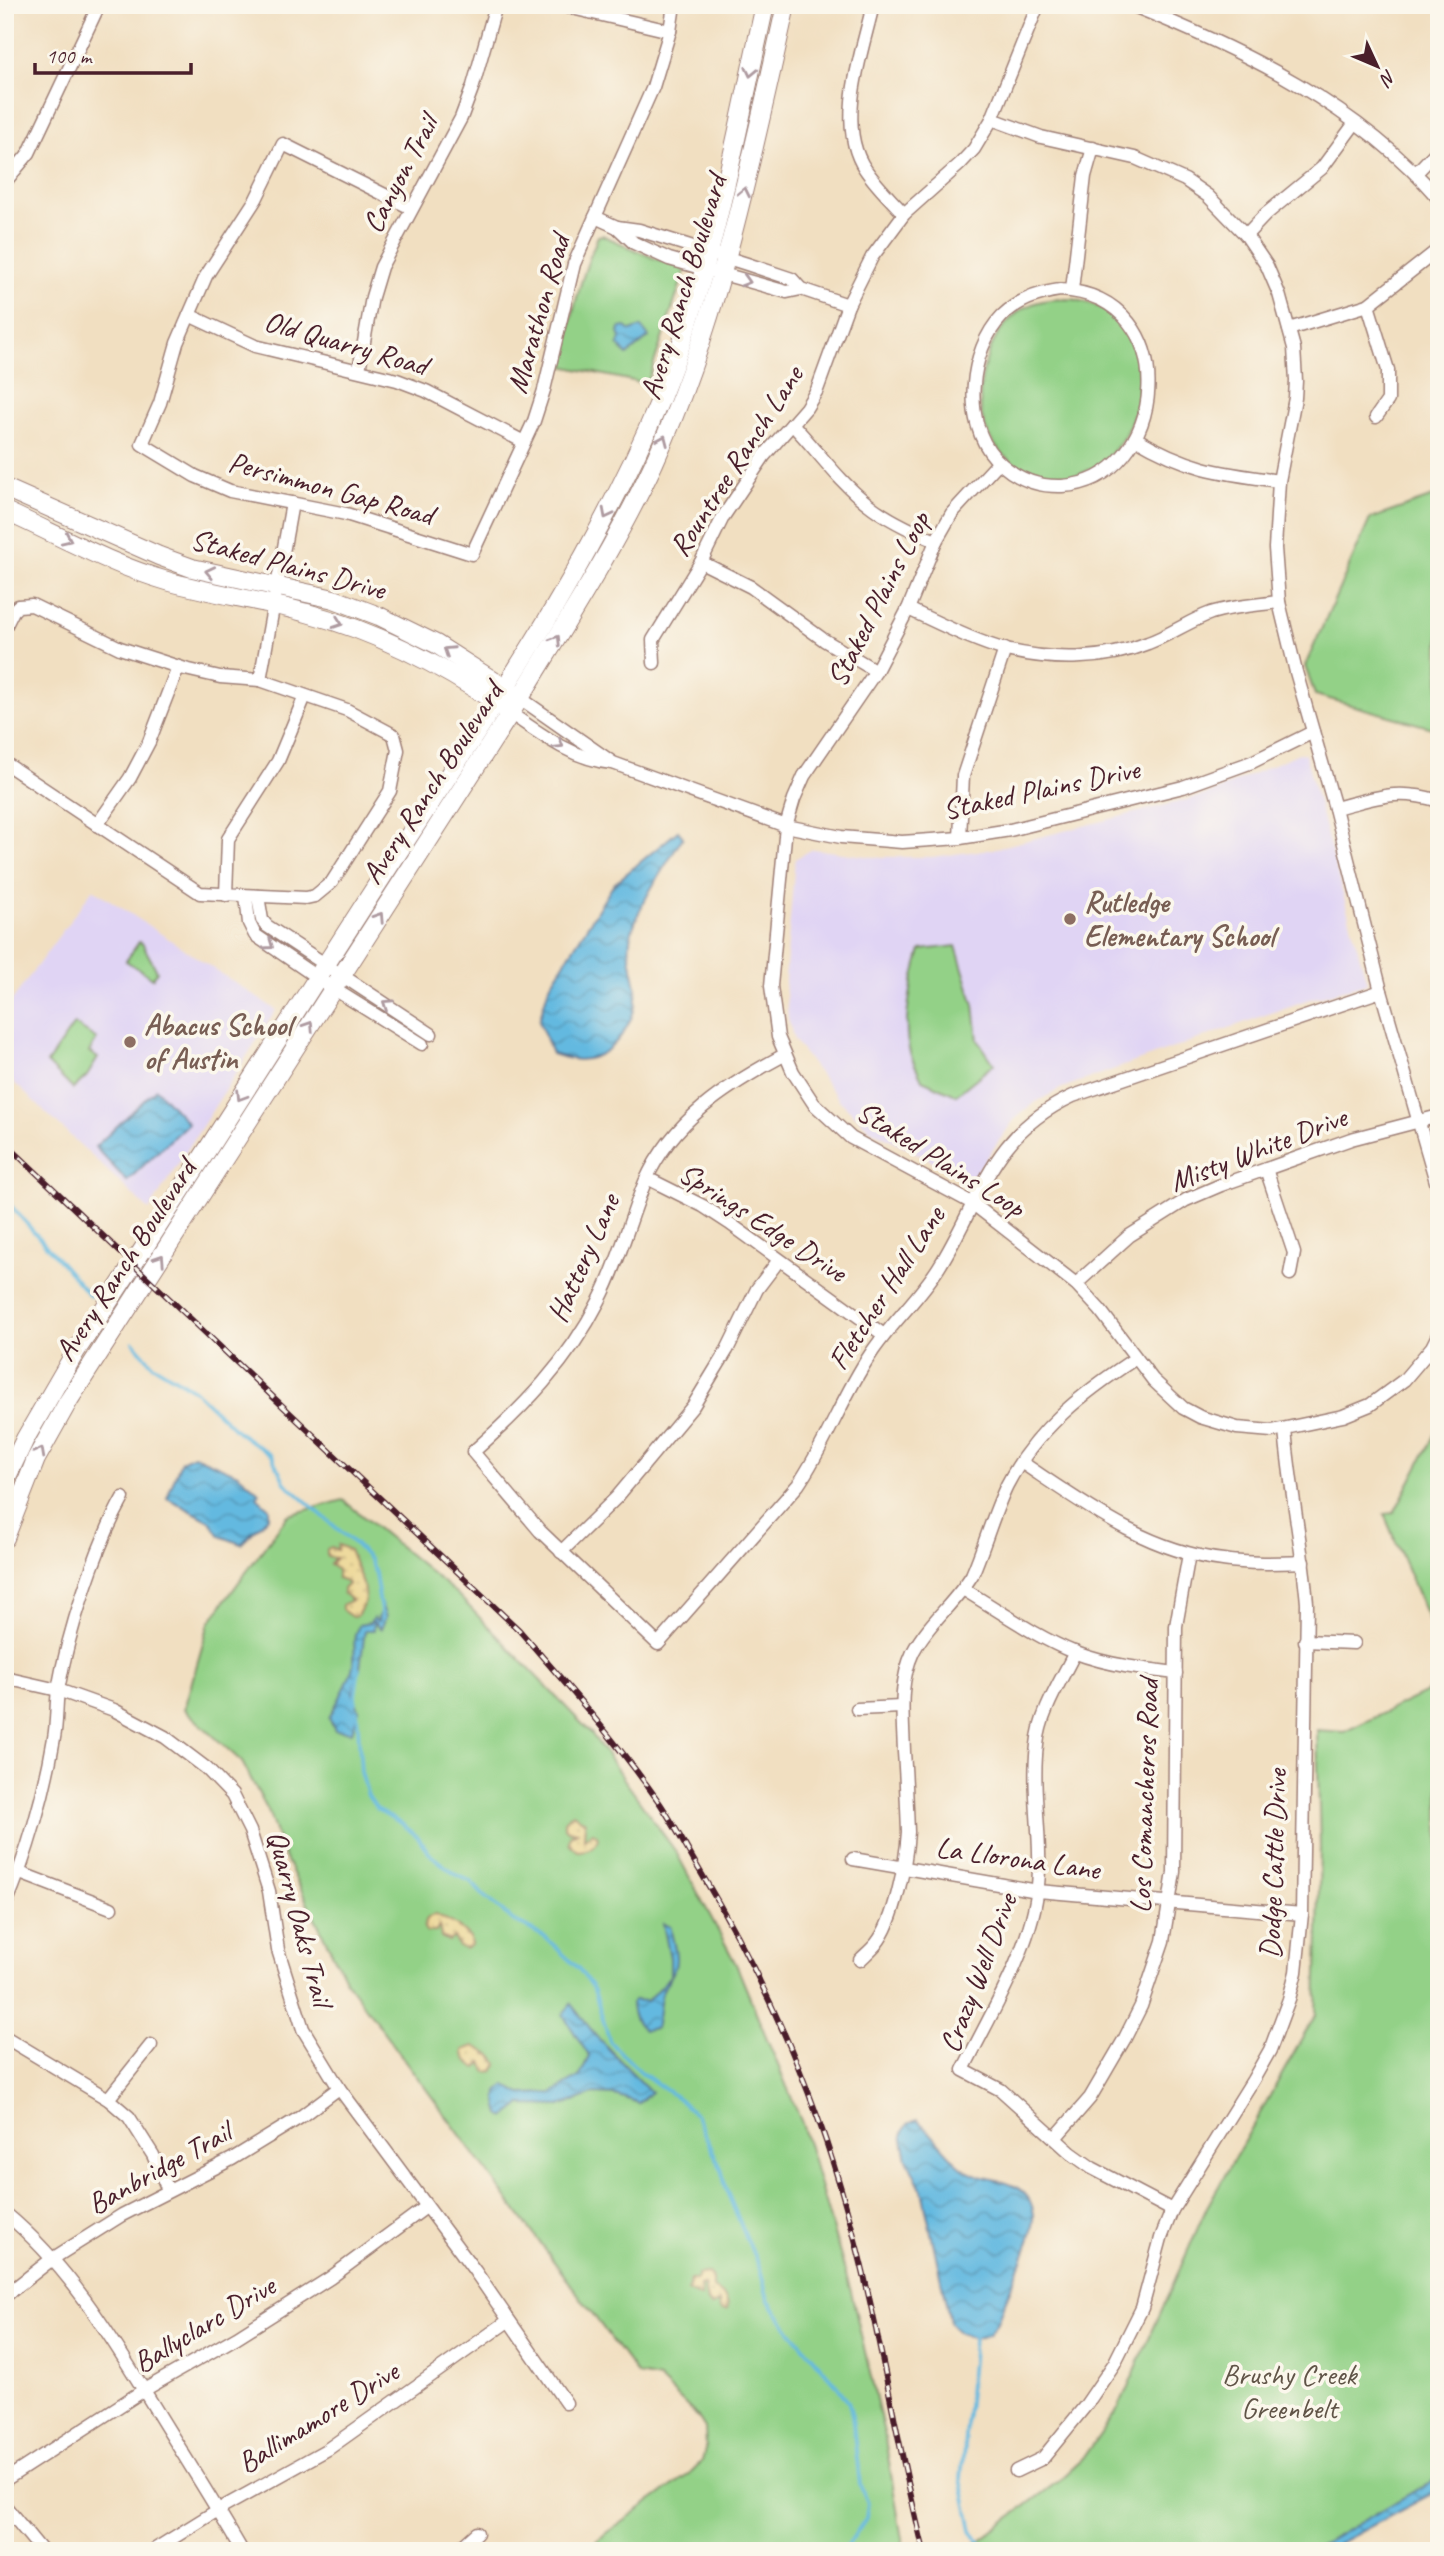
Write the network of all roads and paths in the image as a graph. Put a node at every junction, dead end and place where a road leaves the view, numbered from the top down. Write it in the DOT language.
graph roads {
  1 [pos="99,5"];
  2 [pos="496,5"];
  3 [pos="559,5"];
  4 [pos="674,5"];
  5 [pos="765,5"];
  6 [pos="786,5"];
  7 [pos="873,5"];
  8 [pos="1038,5"];
  9 [pos="1131,5"];
  10 [pos="670,32"];
  11 [pos="992,119"];
  12 [pos="1355,122"];
  13 [pos="1093,148"];
  14 [pos="1439,149"];
  15 [pos="1416,173"];
  16 [pos="5,182"];
  17 [pos="1439,199"];
  18 [pos="411,208"];
  19 [pos="904,214"];
  20 [pos="595,217"];
  21 [pos="1246,235"];
  22 [pos="1439,249"];
  23 [pos="716,263"];
  24 [pos="1072,290"];
  25 [pos="848,304"];
  26 [pos="1367,305"];
  27 [pos="188,316"];
  28 [pos="1289,329"];
  29 [pos="359,370"];
  30 [pos="1376,417"];
  31 [pos="792,424"];
  32 [pos="1135,438"];
  33 [pos="524,442"];
  34 [pos="999,463"];
  35 [pos="1279,481"];
  36 [pos="5,488"];
  37 [pos="292,503"];
  38 [pos="5,511"];
  39 [pos="936,541"];
  40 [pos="472,555"];
  41 [pos="701,562"];
  42 [pos="276,587"];
  43 [pos="1279,602"];
  44 [pos="272,605"];
  45 [pos="908,609"];
  46 [pos="5,627"];
  47 [pos="1005,649"];
  48 [pos="653,663"];
  49 [pos="178,667"];
  50 [pos="876,671"];
  51 [pos="260,680"];
  52 [pos="305,695"];
  53 [pos="508,700"];
  54 [pos="1313,732"];
  55 [pos="5,763"];
  56 [pos="1439,802"];
  57 [pos="1335,808"];
  58 [pos="97,825"];
  59 [pos="786,825"];
  60 [pos="960,838"];
  61 [pos="226,895"];
  62 [pos="252,896"];
  63 [pos="322,971"];
  64 [pos="338,981"];
  65 [pos="1381,990"];
  66 [pos="427,1039"];
  67 [pos="784,1055"];
  68 [pos="1439,1116"];
  69 [pos="1419,1121"];
  70 [pos="1266,1169"];
  71 [pos="647,1178"];
  72 [pos="1439,1192"];
  73 [pos="972,1203"];
  74 [pos="779,1260"];
  75 [pos="1290,1274"];
  76 [pos="1076,1283"];
  77 [pos="1439,1333"];
  78 [pos="884,1335"];
  79 [pos="1136,1358"];
  80 [pos="1285,1429"];
  81 [pos="1021,1462"];
  82 [pos="5,1481"];
  83 [pos="123,1498"];
  84 [pos="5,1538"];
  85 [pos="561,1552"];
  86 [pos="1189,1554"];
  87 [pos="1303,1562"];
  88 [pos="963,1589"];
  89 [pos="1305,1641"];
  90 [pos="1354,1643"];
  91 [pos="658,1644"];
  92 [pos="1075,1652"];
  93 [pos="1176,1674"];
  94 [pos="5,1678"];
  95 [pos="58,1690"];
  96 [pos="901,1707"];
  97 [pos="857,1709"];
  98 [pos="853,1859"];
  99 [pos="903,1868"];
  100 [pos="20,1873"];
  101 [pos="1038,1891"];
  102 [pos="1170,1903"];
  103 [pos="5,1906"];
  104 [pos="111,1908"];
  105 [pos="1302,1914"];
  106 [pos="860,1960"];
  107 [pos="5,2037"];
  108 [pos="151,2045"];
  109 [pos="339,2088"];
  110 [pos="108,2099"];
  111 [pos="1055,2138"];
  112 [pos="168,2190"];
  113 [pos="426,2207"];
  114 [pos="1172,2210"];
  115 [pos="5,2213"];
  116 [pos="52,2259"];
  117 [pos="5,2297"];
  118 [pos="508,2321"];
  119 [pos="144,2390"];
  120 [pos="566,2403"];
  121 [pos="1016,2472"];
  122 [pos="5,2480"];
  123 [pos="5,2506"];
  124 [pos="218,2510"];
  125 [pos="477,2533"];
  126 [pos="42,2551"];
  127 [pos="152,2551"];
  128 [pos="242,2551"];
  129 [pos="457,2551"];
  1 -- 16 [label="street"];
  2 -- 18 [label="street, Canyon Trail"];
  3 -- 10 [label="street"];
  4 -- 10 [label="street, Marathon Road"];
  5 -- 23 [label="main road, Avery Ranch Boulevard, one-way"];
  23 -- 6 [label="main road, Avery Ranch Boulevard, one-way"];
  7 -- 19 [label="street"];
  8 -- 11 [label="street, Rountree Ranch Lane"];
  9 -- 12 [label="street"];
  10 -- 20 [label="street, Marathon Road"];
  11 -- 13 [label="street"];
  11 -- 19 [label="street, Rountree Ranch Lane"];
  12 -- 15 [label="street"];
  12 -- 21 [label="street"];
  13 -- 21 [label="street"];
  13 -- 24 [label="street"];
  14 -- 15 [label="street"];
  15 -- 17 [label="street"];
  18 -- 27 [label="street"];
  18 -- 29 [label="street, Canyon Trail"];
  19 -- 25 [label="street, Rountree Ranch Lane"];
  20 -- 23 [label="street"];
  20 -- 33 [label="street, Marathon Road"];
  21 -- 28 [label="street"];
  22 -- 26 [label="street"];
  23 -- 25 [label="street"];
  23 -- 53 [label="main road, Avery Ranch Boulevard"];
  24 -- 32 [label="street"];
  24 -- 34 [label="street"];
  25 -- 31 [label="street, Rountree Ranch Lane"];
  26 -- 28 [label="street"];
  26 -- 30 [label="street"];
  27 -- 29 [label="street, Old Quarry Road"];
  27 -- 37 [label="street, Persimmon Gap Road"];
  28 -- 35 [label="street"];
  29 -- 33 [label="street, Old Quarry Road"];
  31 -- 39 [label="street"];
  31 -- 41 [label="street, Rountree Ranch Lane"];
  32 -- 34 [label="street"];
  32 -- 35 [label="street"];
  33 -- 40 [label="street, Marathon Road"];
  34 -- 39 [label="street, Staked Plains Loop"];
  35 -- 43 [label="street"];
  42 -- 36 [label="main road, Staked Plains Drive, one-way"];
  37 -- 40 [label="street, Persimmon Gap Road"];
  37 -- 42 [label="street"];
  38 -- 44 [label="main road, Staked Plains Drive, one-way"];
  39 -- 45 [label="street, Staked Plains Loop"];
  41 -- 48 [label="street, Rountree Ranch Lane"];
  41 -- 50 [label="street"];
  42 -- 44 [label="street"];
  53 -- 42 [label="main road, Staked Plains Drive, one-way"];
  43 -- 47 [label="street"];
  43 -- 54 [label="street"];
  44 -- 51 [label="street"];
  44 -- 53 [label="main road, Staked Plains Drive, one-way"];
  45 -- 47 [label="street"];
  45 -- 50 [label="street, Staked Plains Loop"];
  46 -- 49 [label="street"];
  47 -- 60 [label="street"];
  49 -- 51 [label="street"];
  49 -- 58 [label="street"];
  50 -- 59 [label="street, Staked Plains Loop"];
  51 -- 52 [label="street"];
  52 -- 61 [label="street"];
  52 -- 62 [label="street"];
  53 -- 59 [label="street, Staked Plains Drive"];
  53 -- 63 [label="main road, Avery Ranch Boulevard"];
  64 -- 53 [label="main road, Avery Ranch Boulevard, one-way"];
  54 -- 57 [label="street"];
  54 -- 60 [label="street, Staked Plains Drive"];
  55 -- 58 [label="street"];
  56 -- 57 [label="street"];
  57 -- 65 [label="street"];
  58 -- 61 [label="street"];
  59 -- 60 [label="street, Staked Plains Drive"];
  59 -- 67 [label="street, Staked Plains Loop"];
  61 -- 62 [label="street"];
  62 -- 63 [label="street"];
  63 -- 64 [label="street"];
  63 -- 82 [label="main road, Avery Ranch Boulevard, one-way"];
  64 -- 66 [label="street"];
  84 -- 64 [label="main road, Avery Ranch Boulevard, one-way"];
  65 -- 69 [label="street"];
  65 -- 73 [label="street, Fletcher Hall Lane"];
  67 -- 71 [label="street, Hattery Lane"];
  67 -- 73 [label="street, Staked Plains Loop"];
  68 -- 69 [label="street, Misty White Drive"];
  69 -- 70 [label="street, Misty White Drive"];
  69 -- 72 [label="street"];
  70 -- 75 [label="street"];
  70 -- 76 [label="street, Misty White Drive"];
  71 -- 74 [label="street, Springs Edge Drive"];
  71 -- 85 [label="street, Hattery Lane"];
  73 -- 76 [label="street, Staked Plains Loop"];
  73 -- 78 [label="street, Fletcher Hall Lane"];
  74 -- 78 [label="street, Springs Edge Drive"];
  74 -- 85 [label="street"];
  76 -- 79 [label="street, Staked Plains Loop"];
  77 -- 80 [label="street, Staked Plains Loop"];
  78 -- 91 [label="street, Fletcher Hall Lane"];
  79 -- 80 [label="street, Staked Plains Loop"];
  79 -- 81 [label="street"];
  80 -- 87 [label="street, Dodge Cattle Drive"];
  81 -- 86 [label="street"];
  81 -- 88 [label="street"];
  83 -- 95 [label="street"];
  85 -- 91 [label="street, Hattery Lane"];
  86 -- 87 [label="street"];
  86 -- 93 [label="street, Los Comancheros Road"];
  87 -- 89 [label="street, Dodge Cattle Drive"];
  88 -- 92 [label="street"];
  88 -- 96 [label="street"];
  89 -- 90 [label="street"];
  89 -- 105 [label="street, Dodge Cattle Drive"];
  92 -- 93 [label="street"];
  92 -- 101 [label="street, Crazy Well Drive"];
  93 -- 102 [label="street, Los Comancheros Road"];
  94 -- 95 [label="street, Quarry Oaks Trail"];
  95 -- 100 [label="street"];
  95 -- 109 [label="street, Quarry Oaks Trail"];
  96 -- 97 [label="street"];
  96 -- 99 [label="street"];
  98 -- 99 [label="street, La Llorona Lane"];
  99 -- 101 [label="street, La Llorona Lane"];
  99 -- 106 [label="street"];
  100 -- 103 [label="street"];
  100 -- 104 [label="street"];
  101 -- 102 [label="street, La Llorona Lane"];
  101 -- 111 [label="street, Crazy Well Drive"];
  102 -- 105 [label="street, La Llorona Lane"];
  102 -- 111 [label="street, Los Comancheros Road"];
  105 -- 114 [label="street, Dodge Cattle Drive"];
  107 -- 110 [label="street"];
  108 -- 110 [label="street"];
  109 -- 112 [label="street, Banbridge Trail"];
  109 -- 113 [label="street, Quarry Oaks Trail"];
  110 -- 112 [label="street"];
  111 -- 114 [label="street, Crazy Well Drive"];
  112 -- 116 [label="street, Banbridge Trail"];
  113 -- 118 [label="street, Quarry Oaks Trail"];
  113 -- 119 [label="street, Ballyclarc Drive"];
  114 -- 121 [label="street, Dodge Cattle Drive"];
  115 -- 116 [label="street"];
  116 -- 117 [label="street, Banbridge Trail"];
  116 -- 119 [label="street"];
  118 -- 120 [label="street, Quarry Oaks Trail"];
  118 -- 124 [label="street, Ballimamore Drive"];
  119 -- 122 [label="street, Ballyclarc Drive"];
  119 -- 124 [label="street"];
  123 -- 126 [label="street"];
  124 -- 127 [label="street, Ballimamore Drive"];
  124 -- 128 [label="street"];
  125 -- 129 [label="street"];
}
